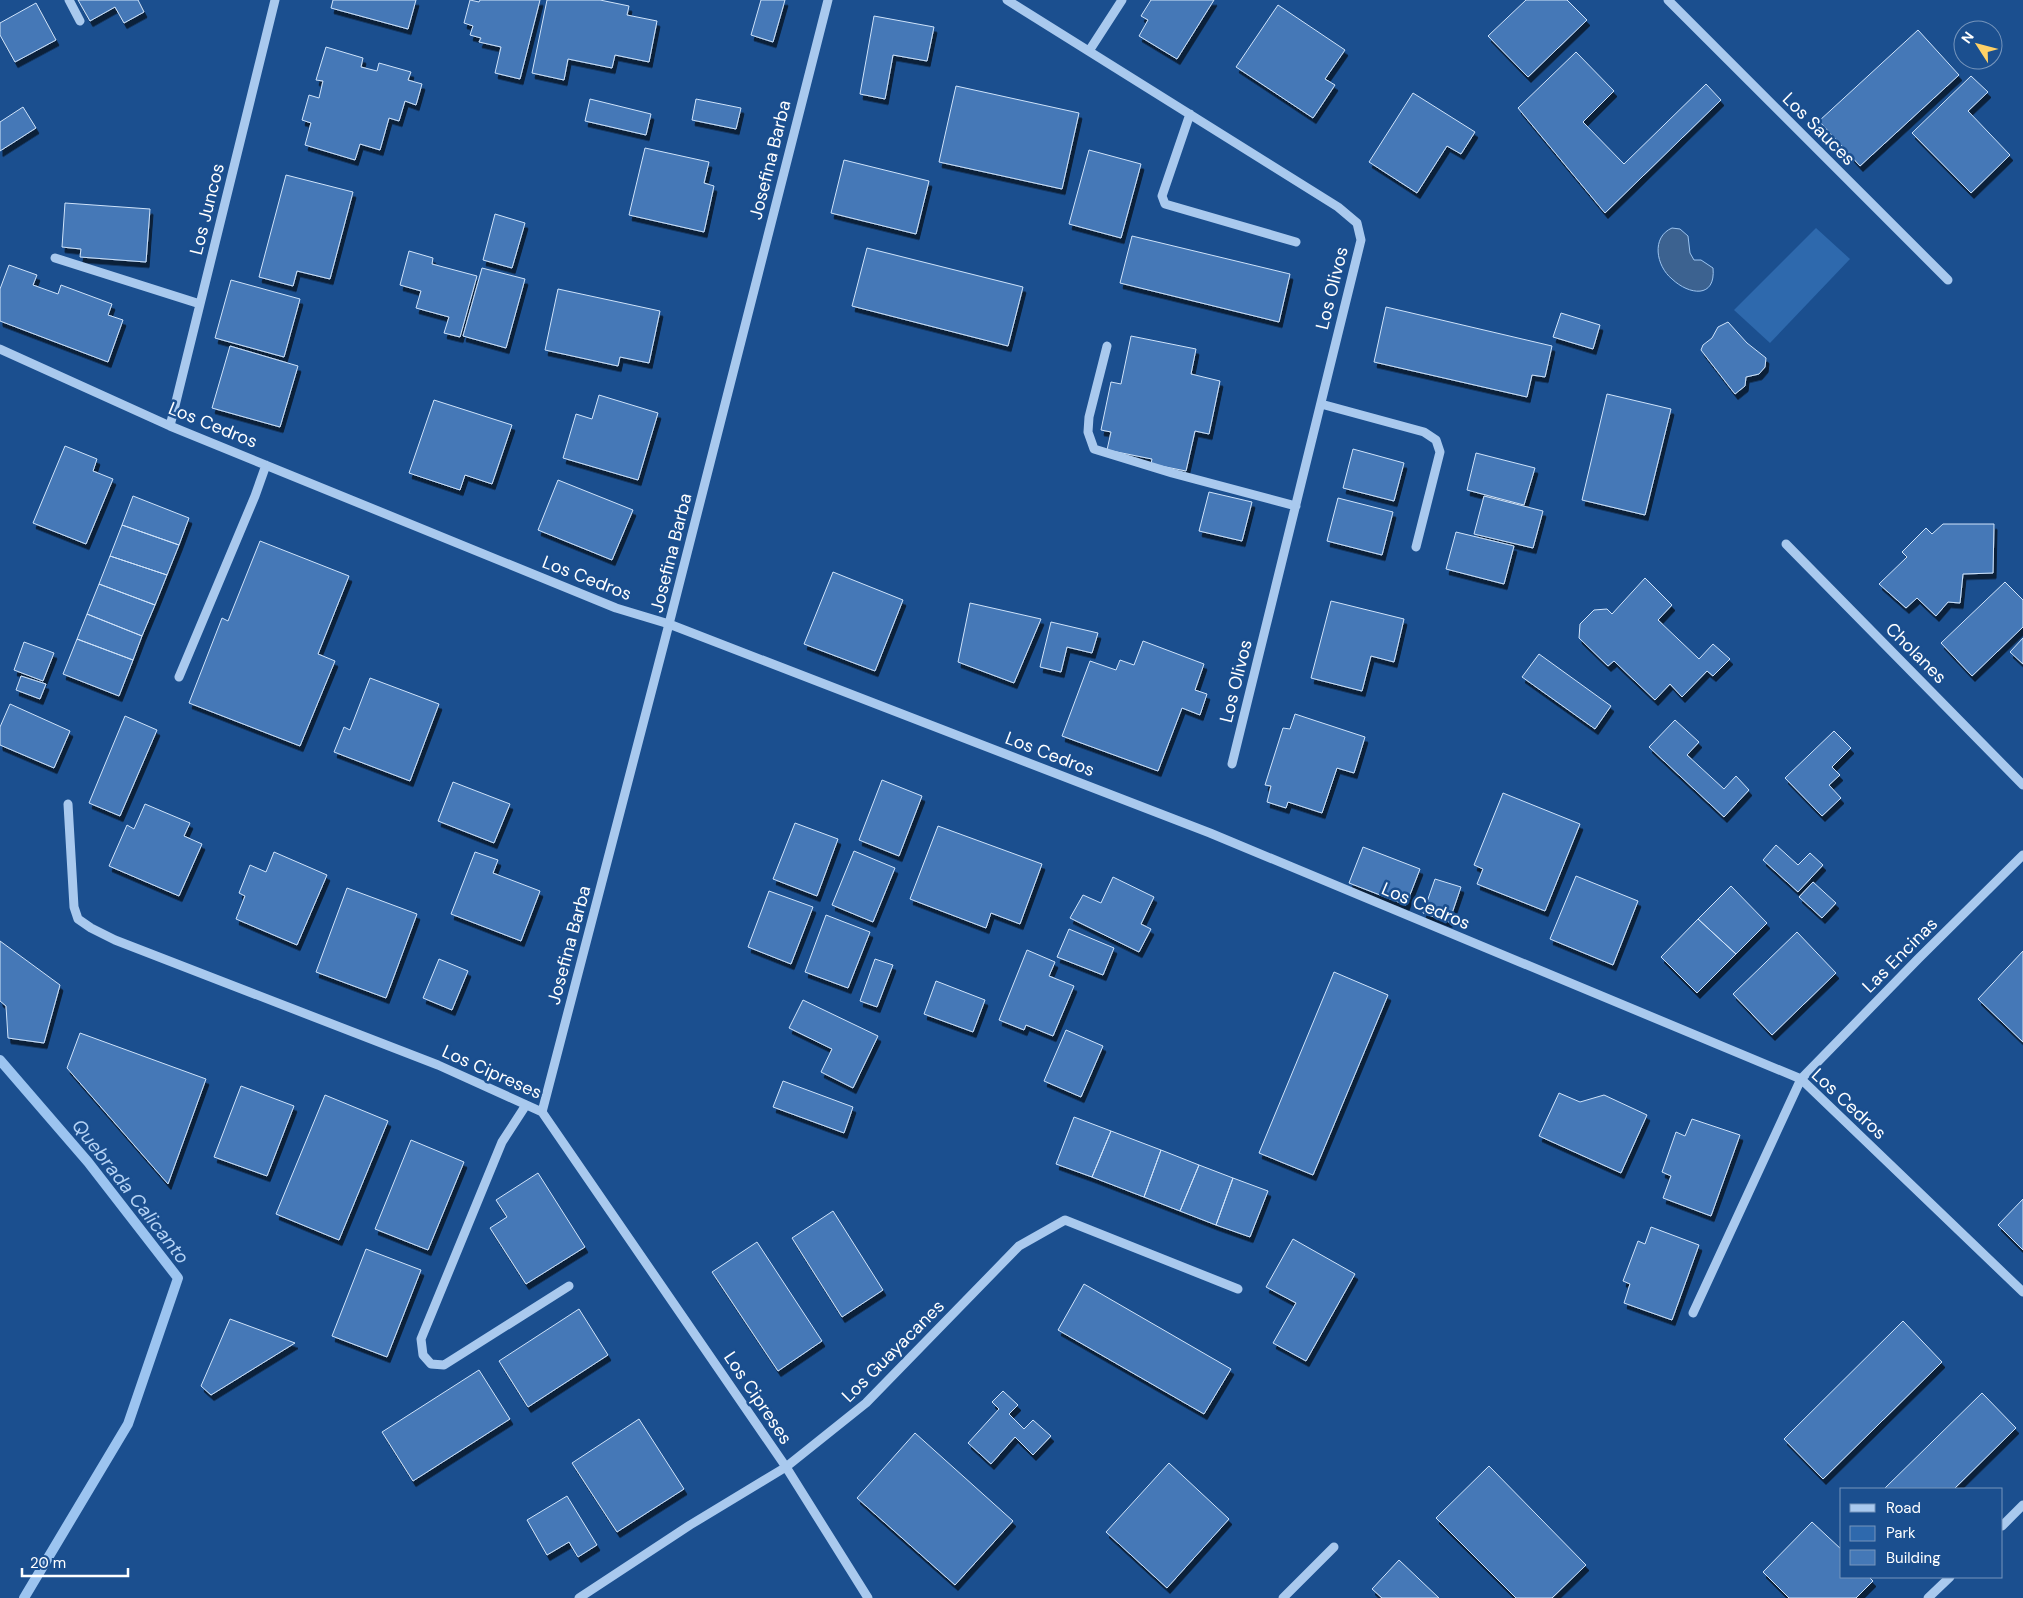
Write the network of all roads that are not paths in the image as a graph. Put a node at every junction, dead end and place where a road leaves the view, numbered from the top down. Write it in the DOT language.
graph roads {
  1 [pos="69,0"];
  2 [pos="275,0"];
  3 [pos="828,0"];
  4 [pos="1007,0"];
  5 [pos="1122,0"];
  6 [pos="1668,0"];
  7 [pos="80,21"];
  8 [pos="1089,51"];
  9 [pos="1190,114"];
  10 [pos="1296,242"];
  11 [pos="54,258"];
  12 [pos="1948,280"];
  13 [pos="200,304"];
  14 [pos="1107,346"];
  15 [pos="0,349"];
  16 [pos="1321,404"];
  17 [pos="170,426"];
  18 [pos="266,465"];
  19 [pos="1296,506"];
  20 [pos="1786,544"];
  21 [pos="1416,547"];
  22 [pos="669,624"];
  23 [pos="179,677"];
  24 [pos="1232,764"];
  25 [pos="2023,785"];
  26 [pos="68,804"];
  27 [pos="2023,855"];
  28 [pos="1801,1080"];
  29 [pos="526,1105"];
  30 [pos="542,1112"];
  31 [pos="569,1286"];
  32 [pos="1238,1289"];
  33 [pos="2023,1292"];
  34 [pos="1693,1313"];
  35 [pos="786,1467"];
  36 [pos="2023,1505"];
  37 [pos="2003,1525"];
  38 [pos="1334,1547"];
  39 [pos="1949,1578"];
  40 [pos="579,1598"];
  41 [pos="868,1598"];
  42 [pos="1283,1598"];
  43 [pos="1928,1598"];
  1 -- 7 [label="street"];
  2 -- 13 [label="street, Los Juncos"];
  3 -- 22 [label="street, Josefina Barba"];
  4 -- 8 [label="street, Los Olivos"];
  5 -- 8 [label="street"];
  6 -- 12 [label="street, Los Sauces"];
  8 -- 9 [label="street, Los Olivos"];
  9 -- 10 [label="street"];
  9 -- 16 [label="street, Los Olivos"];
  11 -- 13 [label="street"];
  13 -- 17 [label="street, Los Juncos"];
  14 -- 19 [label="street"];
  15 -- 17 [label="street, Los Cedros"];
  16 -- 19 [label="street, Los Olivos"];
  16 -- 21 [label="street"];
  17 -- 18 [label="street, Los Cedros"];
  18 -- 22 [label="street, Los Cedros"];
  18 -- 23 [label="street"];
  19 -- 24 [label="street, Los Olivos"];
  20 -- 25 [label="street, Cholanes"];
  22 -- 28 [label="street, Los Cedros"];
  22 -- 30 [label="street, Josefina Barba"];
  26 -- 29 [label="street, Los Cipreses"];
  27 -- 28 [label="street, Las Encinas"];
  28 -- 33 [label="street, Los Cedros"];
  28 -- 34 [label="street, Las Encinas"];
  29 -- 30 [label="street, Los Cipreses"];
  29 -- 31 [label="street"];
  30 -- 35 [label="street, Los Cipreses"];
  32 -- 35 [label="street, Los Guayacanes"];
  35 -- 40 [label="street, Los Guayacanes"];
  35 -- 41 [label="street, Los Cipreses"];
  36 -- 37 [label="street"];
  38 -- 42 [label="street"];
  39 -- 43 [label="street"];
}
